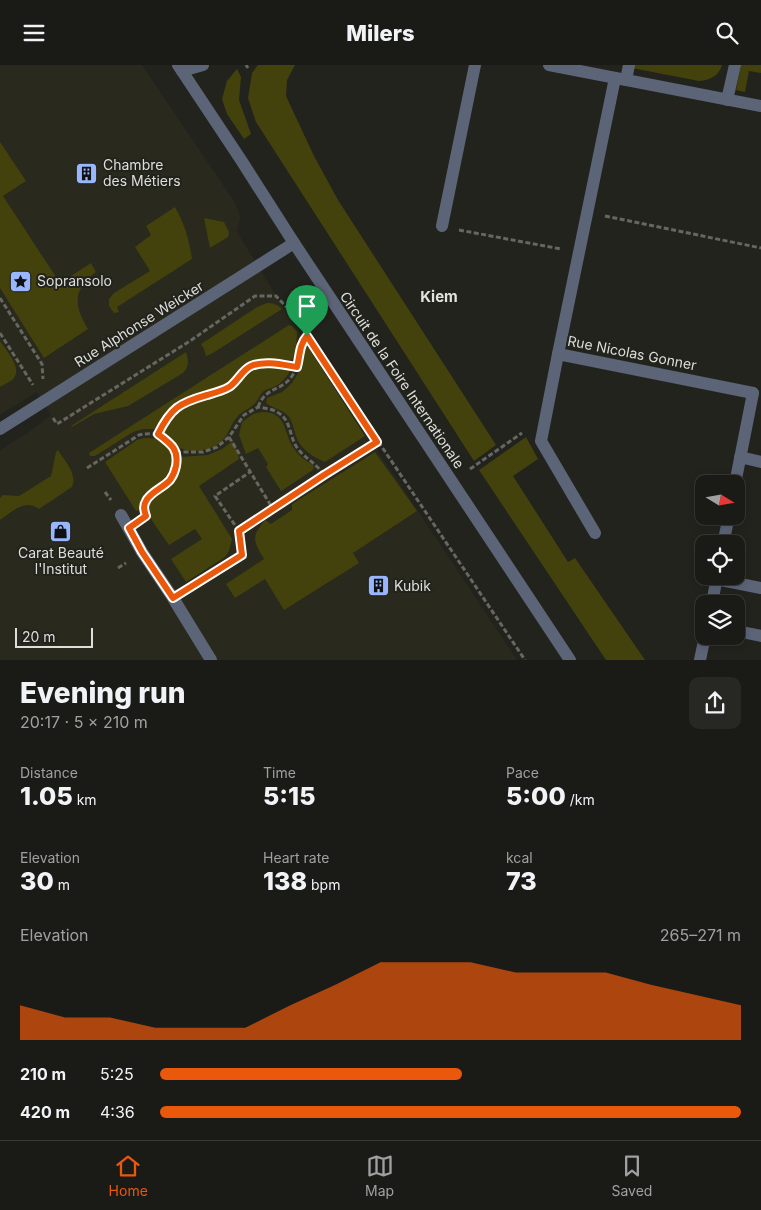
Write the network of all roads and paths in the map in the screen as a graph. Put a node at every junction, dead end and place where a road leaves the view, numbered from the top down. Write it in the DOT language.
graph roads {
  1 [pos="203,65"];
  2 [pos="474,65"];
  3 [pos="549,65"];
  4 [pos="629,65"];
  5 [pos="735,65"];
  6 [pos="182,67"];
  7 [pos="620,79"];
  8 [pos="727,100"];
  9 [pos="761,107"];
  10 [pos="587,213"];
  11 [pos="442,226"];
  12 [pos="294,243"];
  13 [pos="761,248"];
  14 [pos="579,252"];
  15 [pos="0,299"];
  16 [pos="0,333"];
  17 [pos="307,336"];
  18 [pos="558,354"];
  19 [pos="297,367"];
  20 [pos="43,402"];
  21 [pos="258,407"];
  22 [pos="546,417"];
  23 [pos="0,429"];
  24 [pos="158,434"];
  25 [pos="229,437"];
  26 [pos="377,442"];
  27 [pos="176,452"];
  28 [pos="740,457"];
  29 [pos="761,461"];
  30 [pos="86,468"];
  31 [pos="470,469"];
  32 [pos="250,472"];
  33 [pos="324,475"];
  34 [pos="737,475"];
  35 [pos="273,509"];
  36 [pos="121,515"];
  37 [pos="129,528"];
  38 [pos="239,531"];
  39 [pos="595,533"];
  40 [pos="745,584"];
  41 [pos="761,588"];
  42 [pos="173,598"];
  43 [pos="745,632"];
  44 [pos="761,635"];
  45 [pos="703,645"];
  46 [pos="211,660"];
  47 [pos="525,660"];
  48 [pos="570,660"];
  49 [pos="700,660"];
  1 -- 6 [label="street"];
  2 -- 11 [label="street"];
  3 -- 7 [label="street"];
  4 -- 7 [label="street, Rue Nicolas Gonner"];
  5 -- 8 [label="street"];
  6 -- 12 [label="street, Circuit de la Foire Internationale"];
  7 -- 8 [label="street"];
  7 -- 10 [label="street, Rue Nicolas Gonner"];
  8 -- 9 [label="street"];
  10 -- 13 [label="path"];
  10 -- 14 [label="street, Rue Nicolas Gonner"];
  11 -- 14 [label="path"];
  12 -- 20 [label="street, Rue Alphonse Weicker"];
  12 -- 48 [label="street, Circuit de la Foire Internationale"];
  14 -- 18 [label="street, Rue Nicolas Gonner"];
  15 -- 20 [label="path"];
  16 -- 20 [label="path"];
  17 -- 19 [label="path"];
  17 -- 20 [label="path"];
  17 -- 26 [label="path"];
  18 -- 22 [label="street"];
  18 -- 28 [label="street, Rue Nicolas Gonner"];
  19 -- 21 [label="path"];
  19 -- 24 [label="path"];
  20 -- 23 [label="street, Rue Alphonse Weicker"];
  21 -- 25 [label="path"];
  21 -- 33 [label="path"];
  22 -- 31 [label="path"];
  22 -- 39 [label="street"];
  24 -- 27 [label="path"];
  24 -- 30 [label="path"];
  25 -- 27 [label="path"];
  25 -- 32 [label="path"];
  26 -- 33 [label="path"];
  26 -- 47 [label="path"];
  27 -- 37 [label="path"];
  28 -- 29 [label="street"];
  28 -- 34 [label="street"];
  32 -- 35 [label="path"];
  32 -- 38 [label="path"];
  33 -- 35 [label="path"];
  35 -- 38 [label="path"];
  36 -- 37 [label="street"];
  37 -- 42 [label="street"];
  38 -- 42 [label="path"];
  40 -- 41 [label="street"];
  42 -- 46 [label="street"];
  43 -- 44 [label="street"];
  45 -- 49 [label="street"];
}
